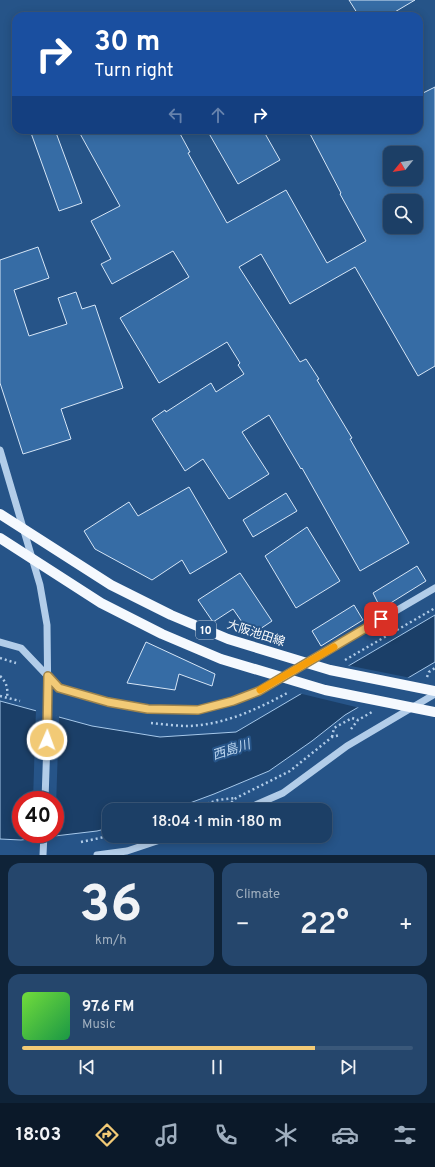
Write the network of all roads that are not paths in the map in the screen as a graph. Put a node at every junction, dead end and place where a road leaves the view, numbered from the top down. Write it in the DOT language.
graph roads {
  1 [pos="0,450"];
  2 [pos="0,514"];
  3 [pos="0,538"];
  4 [pos="435,588"];
  5 [pos="0,642"];
  6 [pos="48,676"];
  7 [pos="435,691"];
  8 [pos="435,694"];
  9 [pos="435,712"];
  10 [pos="45,791"];
  11 [pos="259,803"];
  12 [pos="151,843"];
  13 [pos="97,855"];
  1 -- 6 [label="street"];
  2 -- 7 [label="main road, 大阪池田線 / 10, bridge"];
  3 -- 9 [label="main road, 10, bridge"];
  4 -- 6 [label="street"];
  5 -- 6 [label="street"];
  6 -- 10 [label="street"];
  8 -- 11 [label="street"];
  12 -- 13 [label="street"];
}
